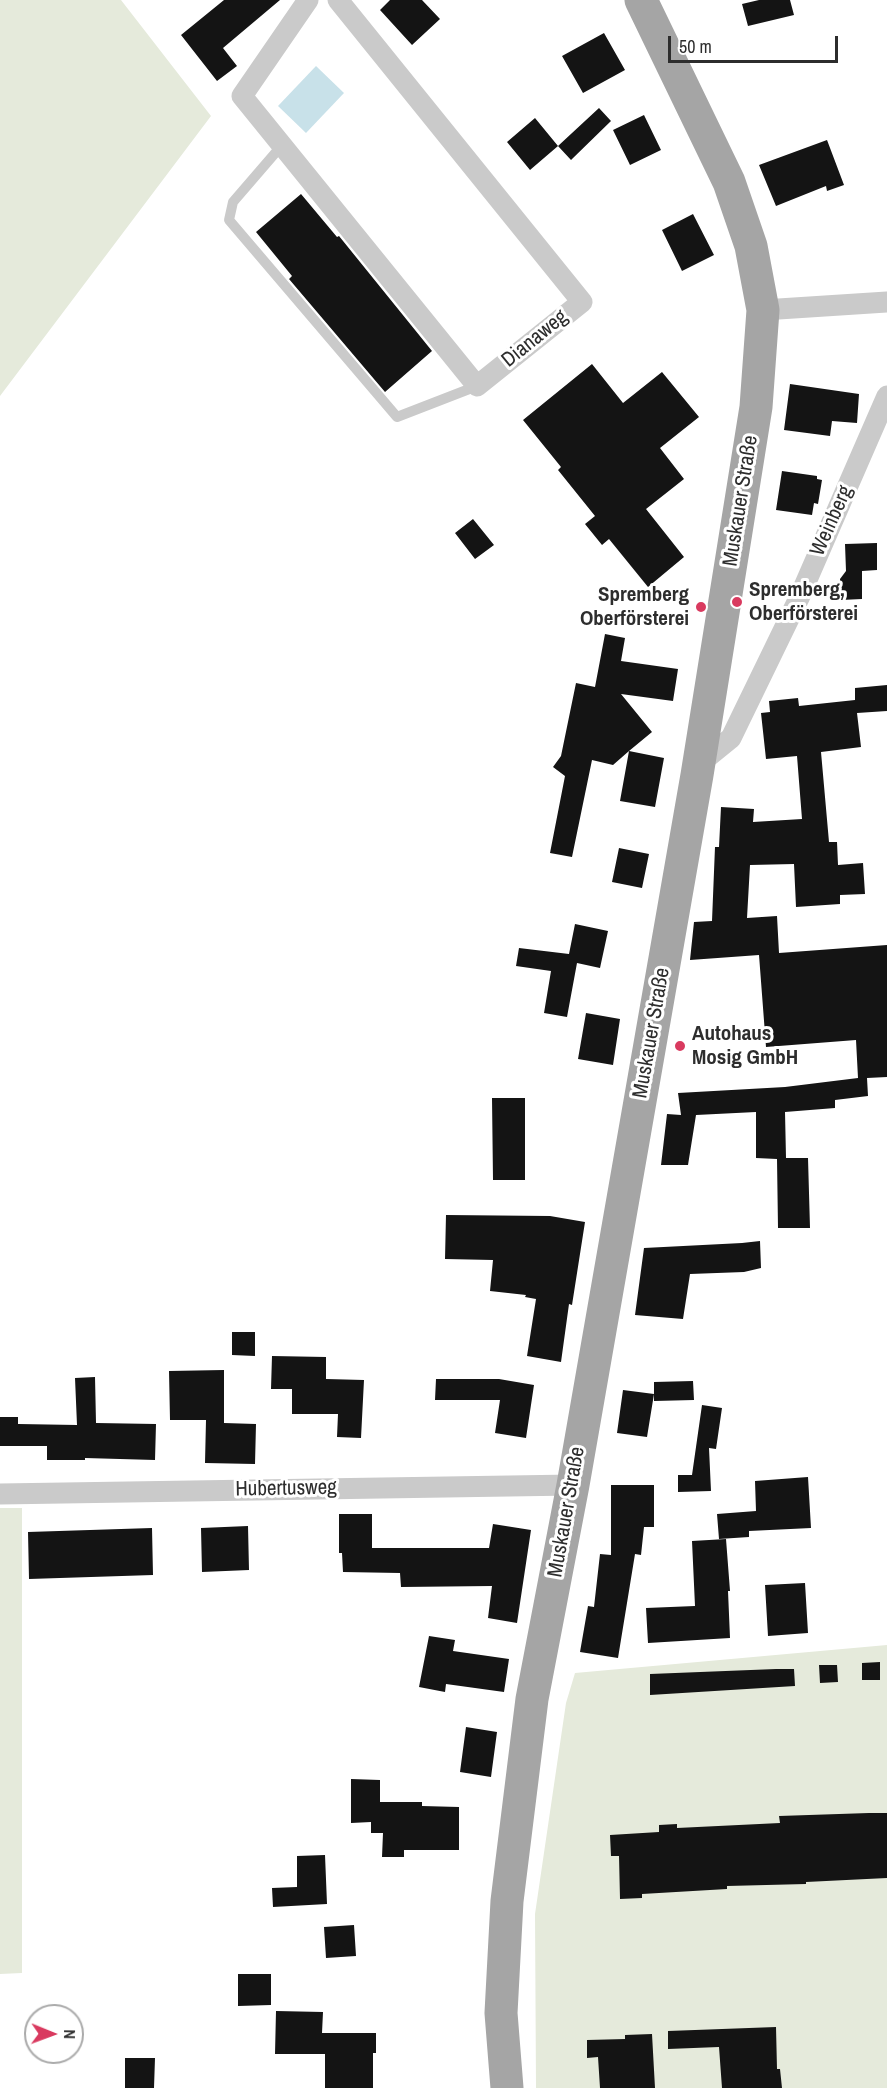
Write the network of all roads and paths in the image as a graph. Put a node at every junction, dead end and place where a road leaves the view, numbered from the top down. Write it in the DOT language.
graph roads {
  1 [pos="308,0"];
  2 [pos="338,0"];
  3 [pos="641,0"];
  4 [pos="283,144"];
  5 [pos="887,302"];
  6 [pos="763,310"];
  7 [pos="477,386"];
  8 [pos="887,396"];
  9 [pos="699,764"];
  10 [pos="573,1485"];
  11 [pos="0,1494"];
  12 [pos="507,2088"];
  1 -- 4 [label="street"];
  2 -- 7 [label="street, Dianaweg"];
  3 -- 6 [label="main road, Muskauer Straße"];
  4 -- 7 [label="street"];
  4 -- 7 [label="lane"];
  5 -- 6 [label="street"];
  6 -- 9 [label="main road, Muskauer Straße"];
  8 -- 9 [label="street, Weinberg"];
  9 -- 10 [label="main road, Muskauer Straße"];
  10 -- 11 [label="street, Hubertusweg"];
  10 -- 12 [label="main road, Muskauer Straße"];
}
